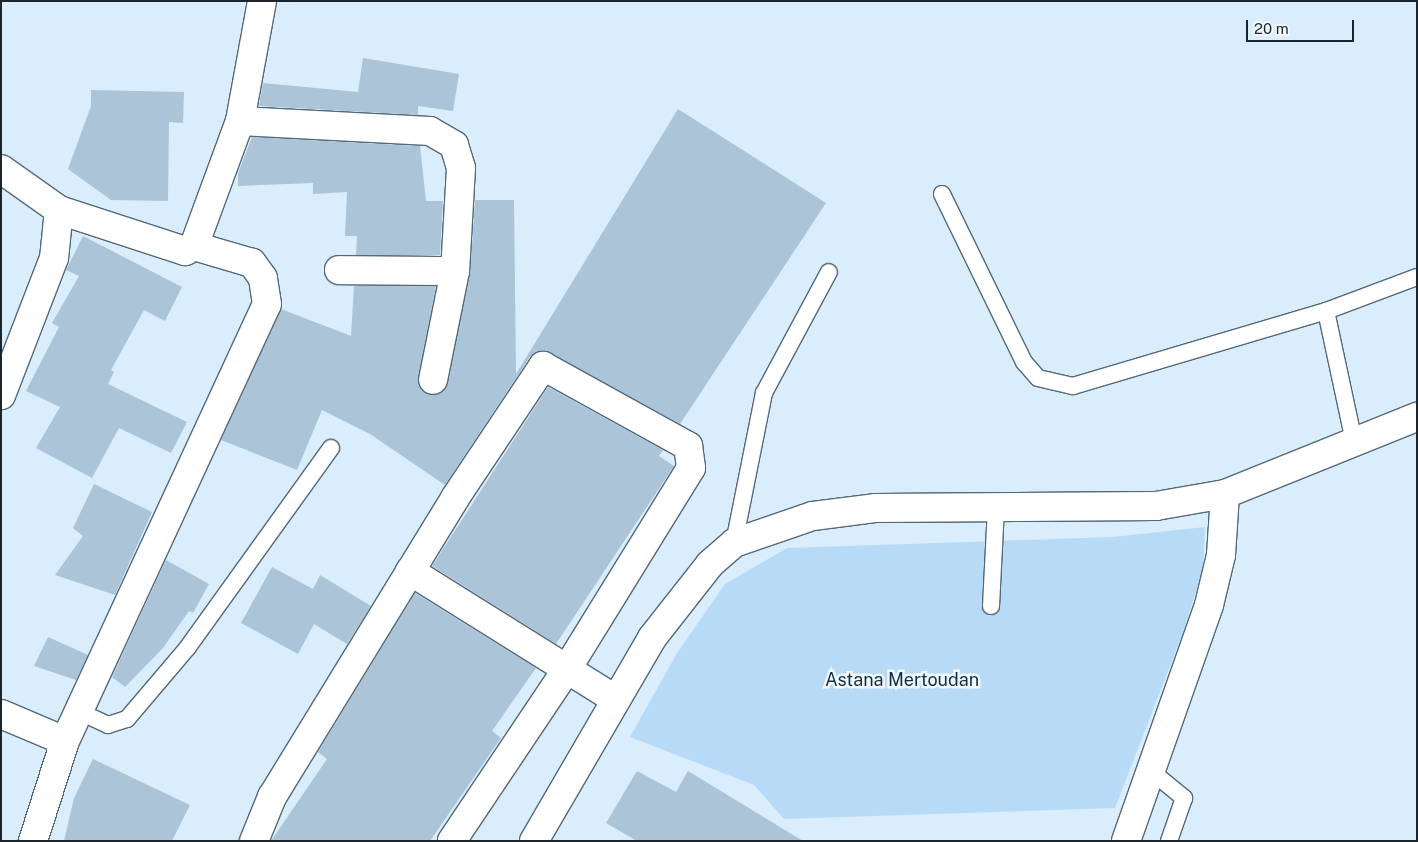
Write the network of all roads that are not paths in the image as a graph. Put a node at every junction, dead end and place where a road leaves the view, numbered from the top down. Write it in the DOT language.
graph roads {
  1 [pos="262,1"];
  2 [pos="240,121"];
  3 [pos="1,169"];
  4 [pos="942,194"];
  5 [pos="60,210"];
  6 [pos="194,246"];
  7 [pos="340,270"];
  8 [pos="455,272"];
  9 [pos="829,272"];
  10 [pos="1417,277"];
  11 [pos="1326,311"];
  12 [pos="433,380"];
  13 [pos="1,395"];
  14 [pos="1417,418"];
  15 [pos="1354,442"];
  16 [pos="330,448"];
  17 [pos="1225,494"];
  18 [pos="996,506"];
  19 [pos="734,543"];
  20 [pos="410,570"];
  21 [pos="991,606"];
  22 [pos="566,669"];
  23 [pos="615,699"];
  24 [pos="80,712"];
  25 [pos="1,714"];
  26 [pos="65,741"];
  27 [pos="1151,771"];
  28 [pos="33,841"];
  29 [pos="254,841"];
  30 [pos="452,841"];
  31 [pos="534,841"];
  32 [pos="1126,841"];
  33 [pos="1169,841"];
  1 -- 2 [label="street"];
  2 -- 6 [label="street"];
  2 -- 8 [label="street"];
  3 -- 5 [label="street"];
  4 -- 11 [label="lane"];
  5 -- 6 [label="street"];
  5 -- 13 [label="street"];
  6 -- 24 [label="street"];
  7 -- 8 [label="street"];
  8 -- 12 [label="street"];
  9 -- 19 [label="lane"];
  10 -- 11 [label="lane"];
  11 -- 15 [label="lane"];
  14 -- 15 [label="street"];
  15 -- 17 [label="street"];
  16 -- 24 [label="lane"];
  17 -- 18 [label="street"];
  17 -- 27 [label="street"];
  18 -- 19 [label="street"];
  18 -- 21 [label="lane"];
  19 -- 23 [label="street"];
  20 -- 22 [label="street"];
  20 -- 22 [label="street"];
  20 -- 29 [label="street"];
  22 -- 23 [label="street"];
  22 -- 30 [label="street"];
  23 -- 31 [label="street"];
  24 -- 26 [label="street"];
  25 -- 26 [label="street"];
  26 -- 28 [label="street"];
  27 -- 32 [label="street"];
  27 -- 33 [label="lane"];
}
